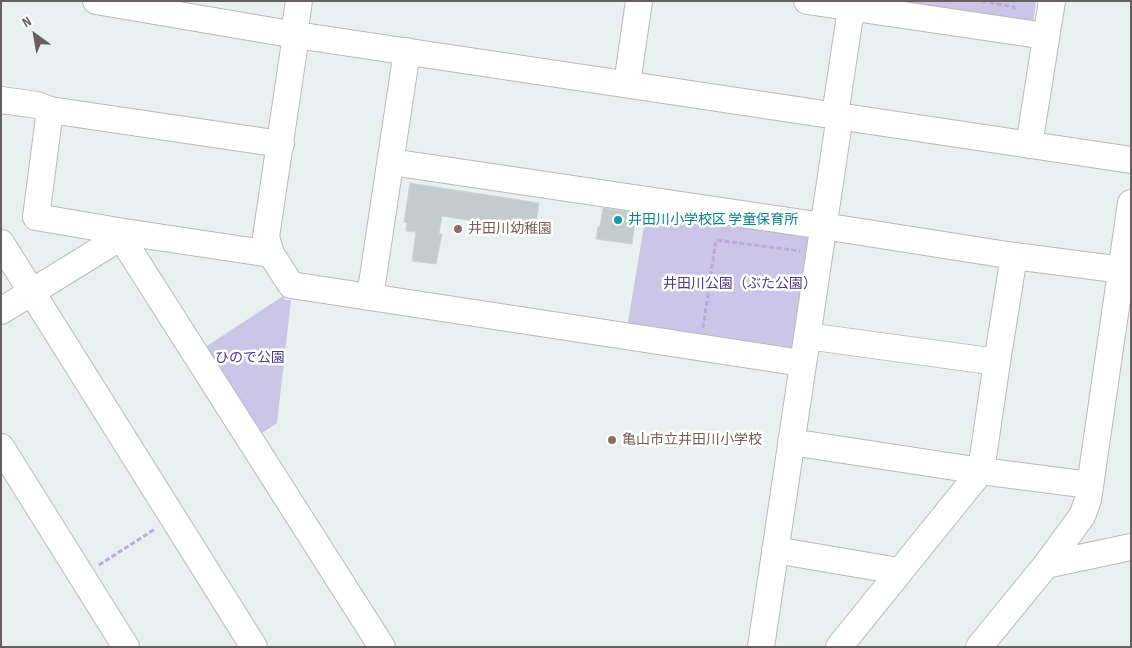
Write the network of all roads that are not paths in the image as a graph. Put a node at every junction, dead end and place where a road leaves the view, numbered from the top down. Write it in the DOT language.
graph roads {
  1 [pos="96,1"];
  2 [pos="299,1"];
  3 [pos="639,1"];
  4 [pos="807,1"];
  5 [pos="1052,1"];
  6 [pos="851,5"];
  7 [pos="295,35"];
  8 [pos="1046,36"];
  9 [pos="407,51"];
  10 [pos="627,84"];
  11 [pos="1,100"];
  12 [pos="50,110"];
  13 [pos="838,115"];
  14 [pos="281,144"];
  15 [pos="1028,145"];
  16 [pos="1131,160"];
  17 [pos="391,162"];
  18 [pos="1131,203"];
  19 [pos="823,226"];
  20 [pos="123,234"];
  21 [pos="1,243"];
  22 [pos="272,254"];
  23 [pos="1014,256"];
  24 [pos="1125,271"];
  25 [pos="32,292"];
  26 [pos="370,297"];
  27 [pos="1,311"];
  28 [pos="808,336"];
  29 [pos="997,362"];
  30 [pos="802,363"];
  31 [pos="791,442"];
  32 [pos="1,447"];
  33 [pos="982,471"];
  34 [pos="1090,486"];
  35 [pos="1131,547"];
  36 [pos="775,550"];
  37 [pos="1046,565"];
  38 [pos="898,572"];
  39 [pos="126,647"];
  40 [pos="254,647"];
  41 [pos="382,647"];
  42 [pos="760,647"];
  43 [pos="839,647"];
  44 [pos="979,647"];
  1 -- 7 [label="street"];
  2 -- 7 [label="street"];
  3 -- 10 [label="street"];
  4 -- 6 [label="street"];
  5 -- 8 [label="street"];
  6 -- 8 [label="street"];
  6 -- 13 [label="street"];
  7 -- 9 [label="street"];
  7 -- 14 [label="street"];
  8 -- 15 [label="street"];
  9 -- 10 [label="street"];
  9 -- 17 [label="street"];
  10 -- 13 [label="street"];
  11 -- 12 [label="street"];
  12 -- 14 [label="street"];
  12 -- 20 [label="street"];
  13 -- 15 [label="street"];
  13 -- 19 [label="street"];
  14 -- 22 [label="street"];
  15 -- 16 [label="street"];
  17 -- 19 [label="street"];
  17 -- 26 [label="street"];
  18 -- 24 [label="street"];
  19 -- 23 [label="street"];
  19 -- 28 [label="street"];
  20 -- 22 [label="street"];
  20 -- 25 [label="street"];
  20 -- 41 [label="street"];
  21 -- 25 [label="street"];
  22 -- 26 [label="street"];
  23 -- 24 [label="street"];
  23 -- 29 [label="street"];
  24 -- 34 [label="street"];
  25 -- 27 [label="street"];
  25 -- 40 [label="street"];
  26 -- 30 [label="street"];
  28 -- 29 [label="street"];
  28 -- 30 [label="street"];
  29 -- 33 [label="street"];
  30 -- 31 [label="street"];
  31 -- 33 [label="street"];
  31 -- 36 [label="street"];
  32 -- 39 [label="street"];
  33 -- 34 [label="street"];
  33 -- 38 [label="street"];
  34 -- 37 [label="street"];
  35 -- 37 [label="street"];
  36 -- 38 [label="street"];
  36 -- 42 [label="street"];
  37 -- 44 [label="street"];
  38 -- 43 [label="street"];
}
